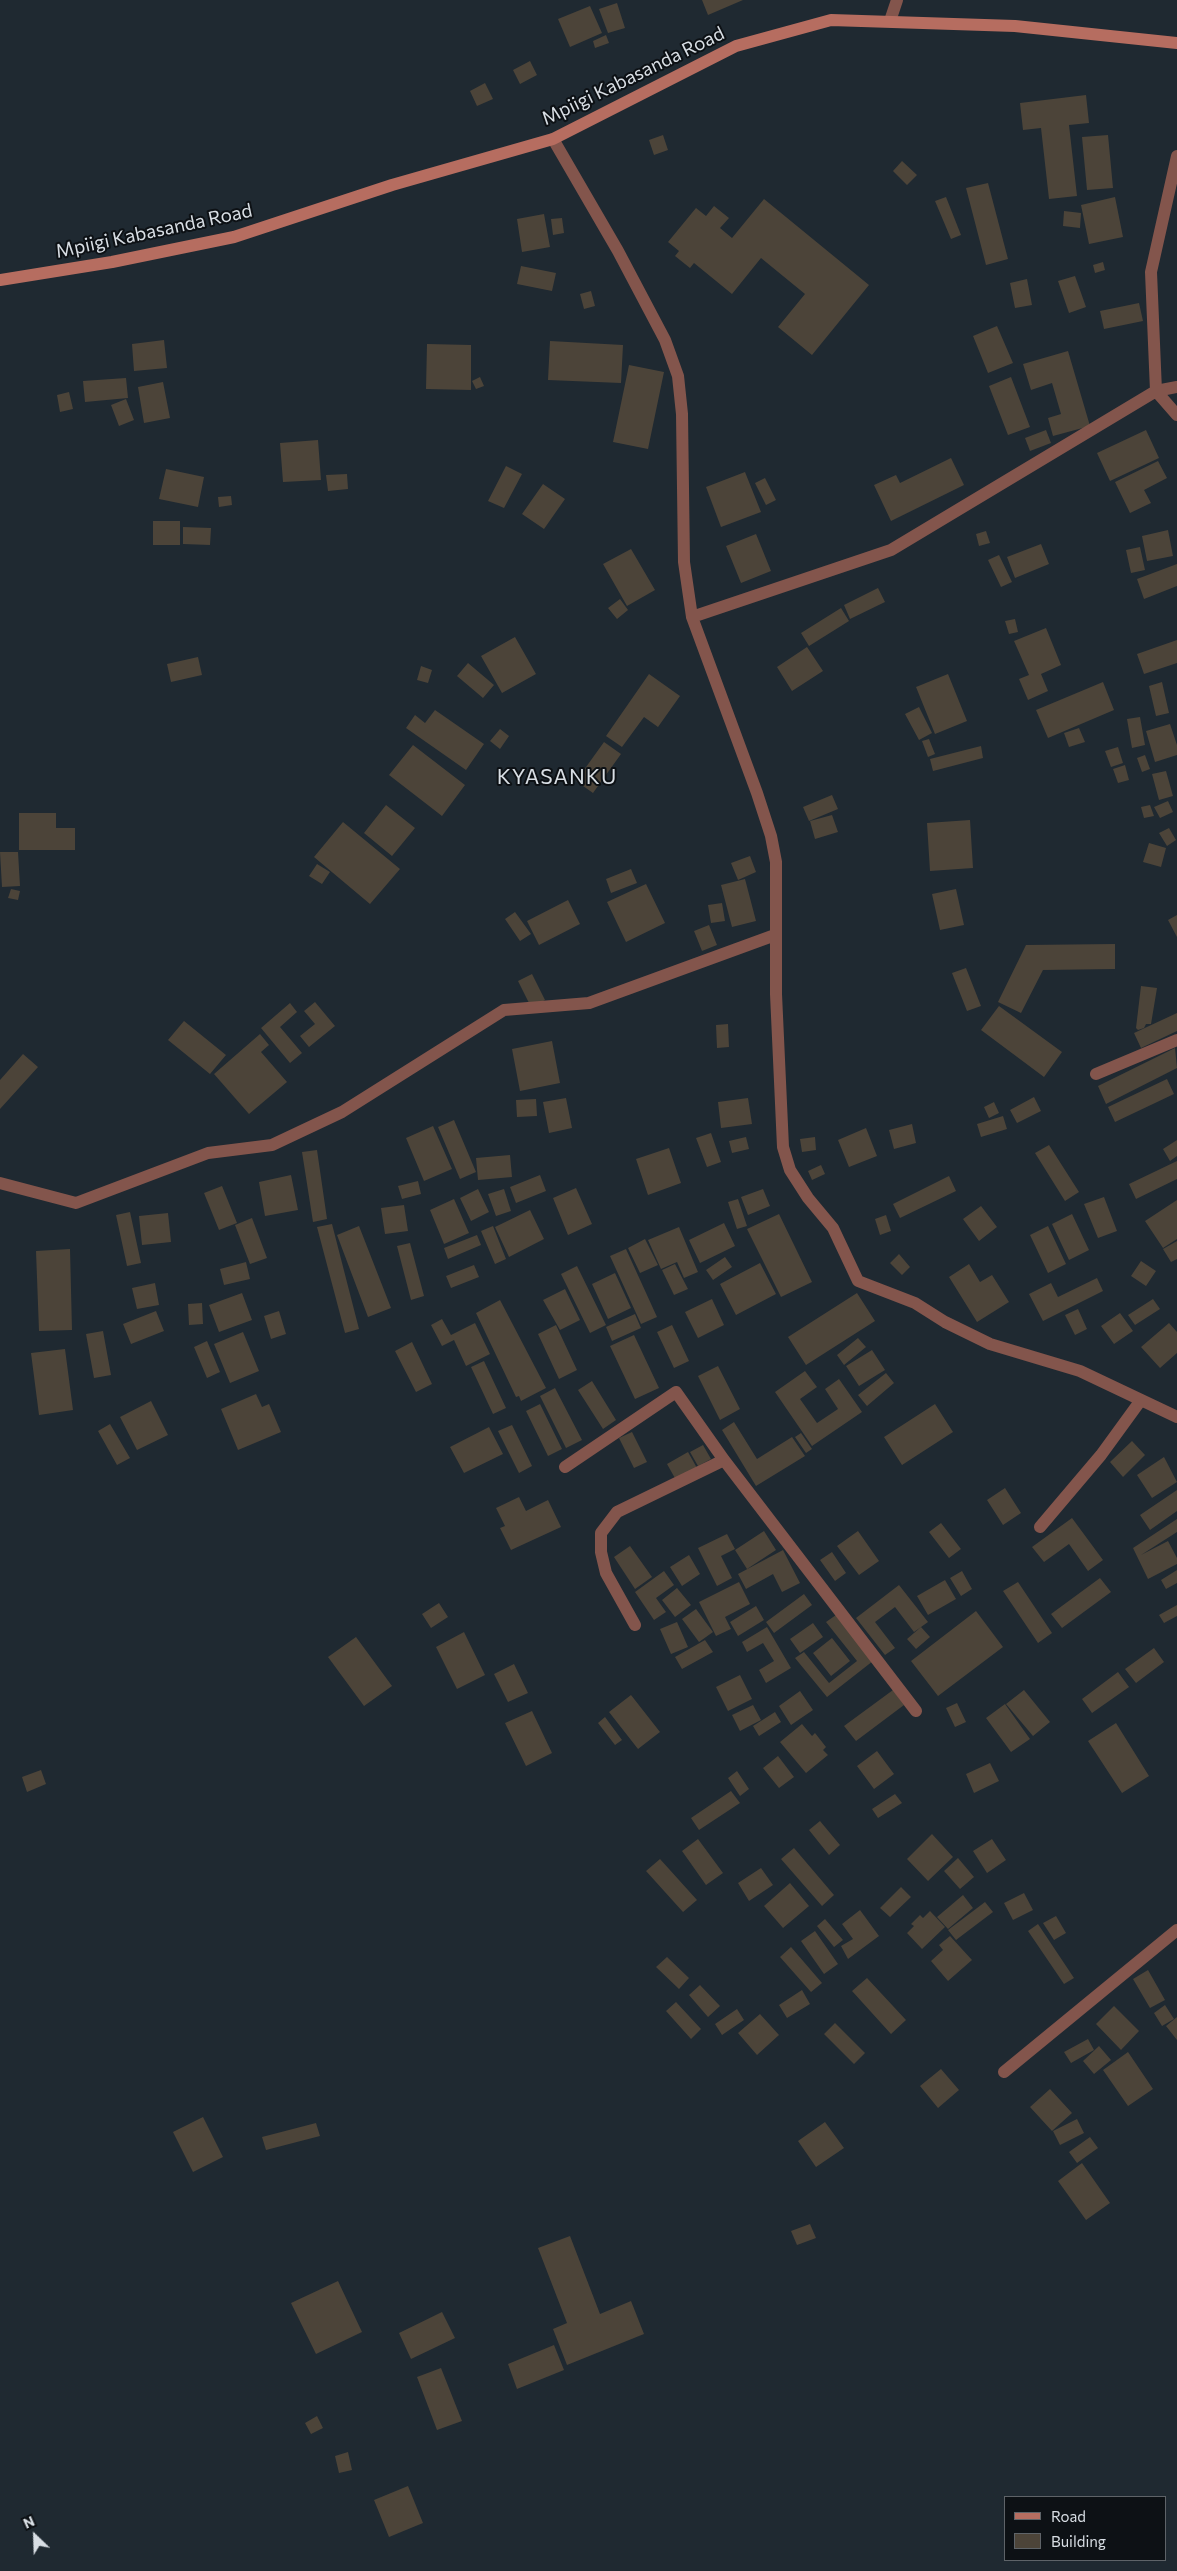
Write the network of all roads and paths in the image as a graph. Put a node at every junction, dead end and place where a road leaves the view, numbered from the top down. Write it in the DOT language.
graph roads {
  1 [pos="897,0"];
  2 [pos="890,21"];
  3 [pos="1177,43"];
  4 [pos="553,139"];
  5 [pos="1177,156"];
  6 [pos="0,280"];
  7 [pos="1177,387"];
  8 [pos="1156,391"];
  9 [pos="1177,415"];
  10 [pos="692,617"];
  11 [pos="775,936"];
  12 [pos="1177,1040"];
  13 [pos="1096,1074"];
  14 [pos="0,1183"];
  15 [pos="1141,1400"];
  16 [pos="1177,1417"];
  17 [pos="724,1460"];
  18 [pos="565,1468"];
  19 [pos="1040,1527"];
  20 [pos="635,1625"];
  21 [pos="916,1712"];
  22 [pos="1177,1930"];
  23 [pos="1004,2072"];
  1 -- 2 [label="street"];
  2 -- 3 [label="main road, Mpiigi Kabasanda Road"];
  2 -- 4 [label="main road, Mpiigi Kabasanda Road"];
  4 -- 6 [label="main road, Mpiigi Kabasanda Road"];
  4 -- 10 [label="street"];
  5 -- 8 [label="street"];
  7 -- 8 [label="street"];
  8 -- 9 [label="street"];
  8 -- 10 [label="street"];
  10 -- 11 [label="street"];
  11 -- 14 [label="street"];
  11 -- 15 [label="street"];
  12 -- 13 [label="street"];
  15 -- 16 [label="street"];
  15 -- 19 [label="street"];
  17 -- 18 [label="street"];
  17 -- 20 [label="street"];
  17 -- 21 [label="street"];
  22 -- 23 [label="street"];
}
